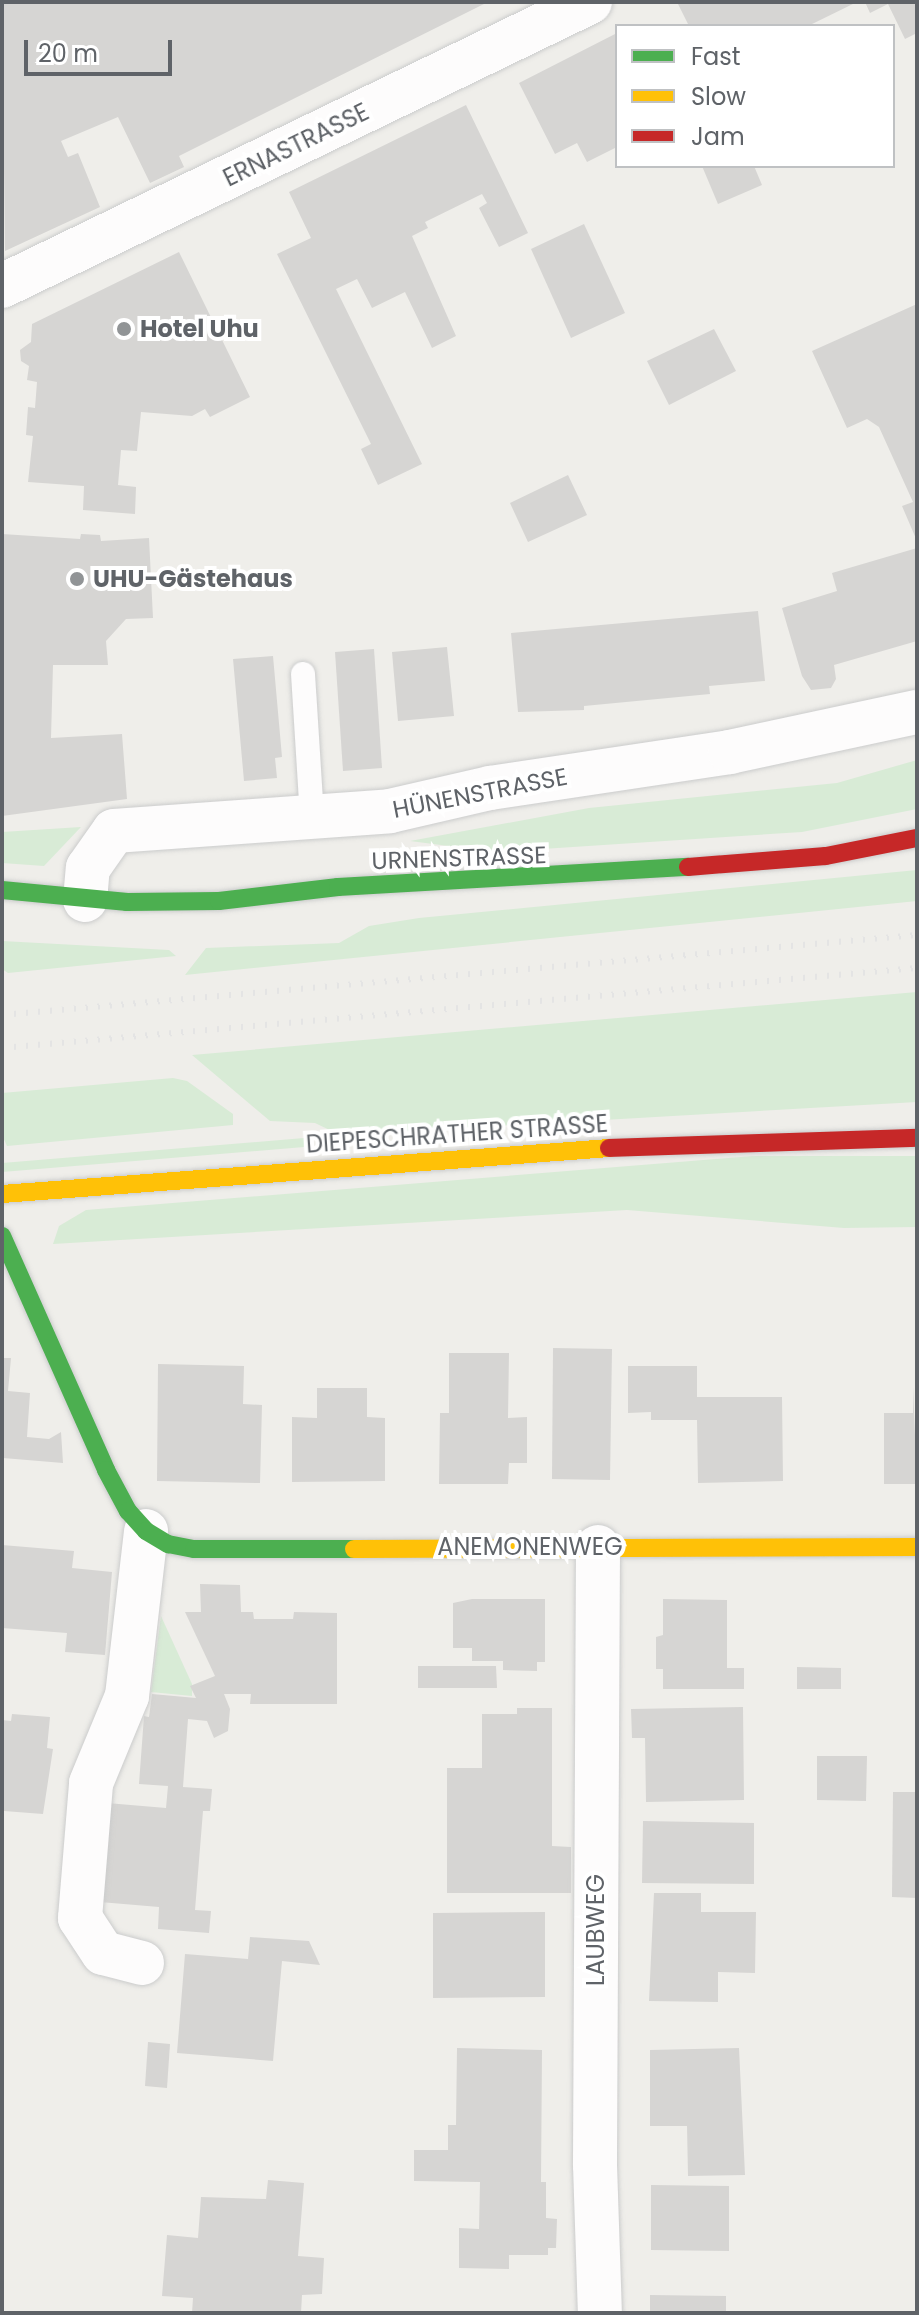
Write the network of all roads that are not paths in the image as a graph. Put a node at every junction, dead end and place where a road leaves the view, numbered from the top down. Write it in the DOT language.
graph roads {
  1 [pos="590,2"];
  2 [pos="2,286"];
  3 [pos="303,674"];
  4 [pos="917,712"];
  5 [pos="312,817"];
  6 [pos="917,838"];
  7 [pos="2,890"];
  8 [pos="85,900"];
  9 [pos="917,1138"];
  10 [pos="2,1194"];
  11 [pos="2,1236"];
  12 [pos="146,1531"];
  13 [pos="598,1547"];
  14 [pos="917,1547"];
  15 [pos="142,1963"];
  16 [pos="600,2313"];
  1 -- 2 [label="street, ERNASTRASSE"];
  3 -- 5 [label="lane"];
  4 -- 5 [label="street, HÜNENSTRASSE"];
  5 -- 8 [label="street, HÜNENSTRASSE"];
  6 -- 8 [label="street, URNENSTRASSE"];
  7 -- 8 [label="street, URNENSTRASSE"];
  9 -- 10 [label="street, DIEPESCHRATHER STRASSE"];
  11 -- 12 [label="street, ANEMONENWEG"];
  12 -- 13 [label="street, ANEMONENWEG"];
  12 -- 15 [label="street"];
  13 -- 14 [label="street, ANEMONENWEG"];
  13 -- 16 [label="street, LAUBWEG"];
}
